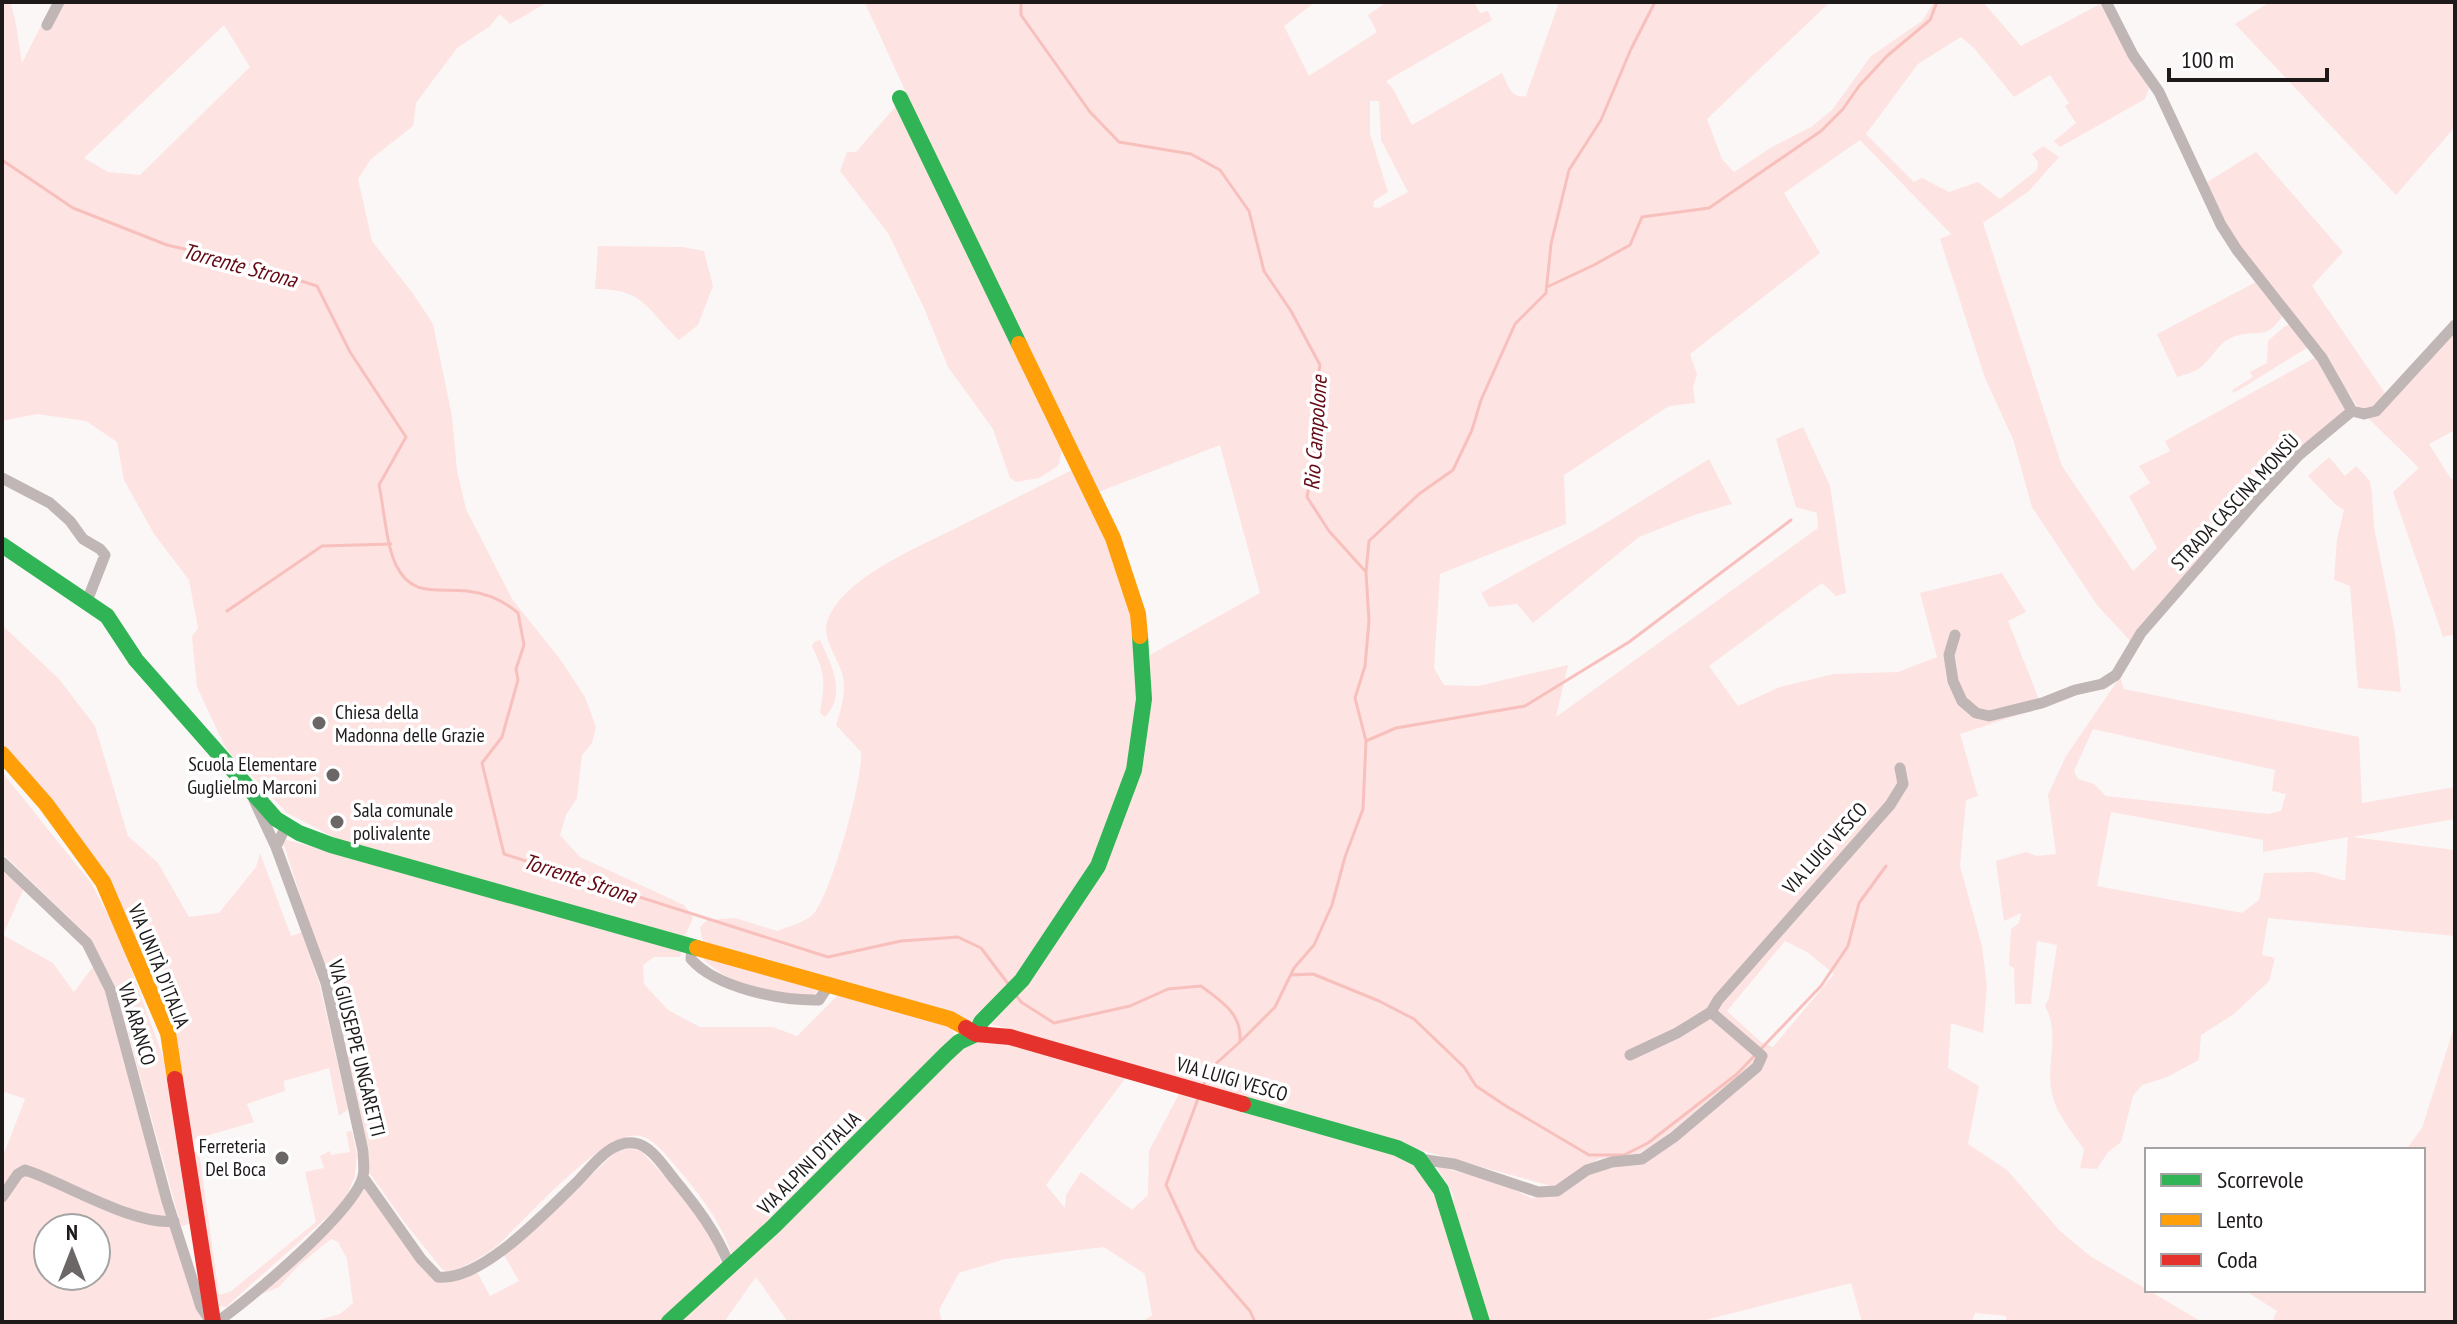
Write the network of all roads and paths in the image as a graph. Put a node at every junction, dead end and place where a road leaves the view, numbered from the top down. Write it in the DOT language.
graph roads {
  1 [pos="59,2"];
  2 [pos="2106,2"];
  3 [pos="47,25"];
  4 [pos="900,98"];
  5 [pos="2455,325"];
  6 [pos="2352,411"];
  7 [pos="2,478"];
  8 [pos="2,545"];
  9 [pos="87,601"];
  10 [pos="1955,635"];
  11 [pos="2,754"];
  12 [pos="1900,768"];
  13 [pos="246,782"];
  14 [pos="286,826"];
  15 [pos="276,847"];
  16 [pos="2,862"];
  17 [pos="692,947"];
  18 [pos="828,986"];
  19 [pos="1711,1012"];
  20 [pos="976,1034"];
  21 [pos="1630,1055"];
  22 [pos="1419,1159"];
  23 [pos="363,1177"];
  24 [pos="2,1197"];
  25 [pos="176,1226"];
  26 [pos="198,1229"];
  27 [pos="730,1267"];
  28 [pos="214,1322"];
  29 [pos="669,1322"];
  30 [pos="1482,1322"];
  1 -- 3 [label="street"];
  2 -- 6 [label="street"];
  4 -- 20 [label="street, VIA ALPINI D'ITALIA"];
  5 -- 6 [label="street, STRADA CASCINA MONSÙ"];
  6 -- 10 [label="street, STRADA CASCINA MONSÙ"];
  7 -- 9 [label="street"];
  8 -- 9 [label="street"];
  9 -- 13 [label="street"];
  11 -- 26 [label="street, VIA UNITÀ D'ITALIA"];
  12 -- 19 [label="street, VIA LUIGI VESCO"];
  13 -- 14 [label="street"];
  13 -- 15 [label="street, VIA GIUSEPPE UNGARETTI"];
  14 -- 15 [label="street"];
  14 -- 17 [label="street, VIA LUIGI VESCO"];
  15 -- 23 [label="street, VIA GIUSEPPE UNGARETTI"];
  16 -- 25 [label="street, VIA ARANCO"];
  17 -- 18 [label="street, VIA LUIGI VESCO"];
  17 -- 18 [label="street"];
  18 -- 20 [label="street, VIA LUIGI VESCO"];
  19 -- 21 [label="street"];
  19 -- 22 [label="street, VIA LUIGI VESCO"];
  20 -- 22 [label="street, VIA LUIGI VESCO"];
  20 -- 27 [label="street, VIA ALPINI D'ITALIA"];
  22 -- 30 [label="street"];
  23 -- 27 [label="street"];
  23 -- 28 [label="street"];
  24 -- 25 [label="street"];
  25 -- 26 [label="street"];
  25 -- 28 [label="street, VIA ARANCO"];
  26 -- 28 [label="street, VIA UNITÀ D'ITALIA"];
  27 -- 29 [label="street, VIA ALPINI D'ITALIA"];
}
